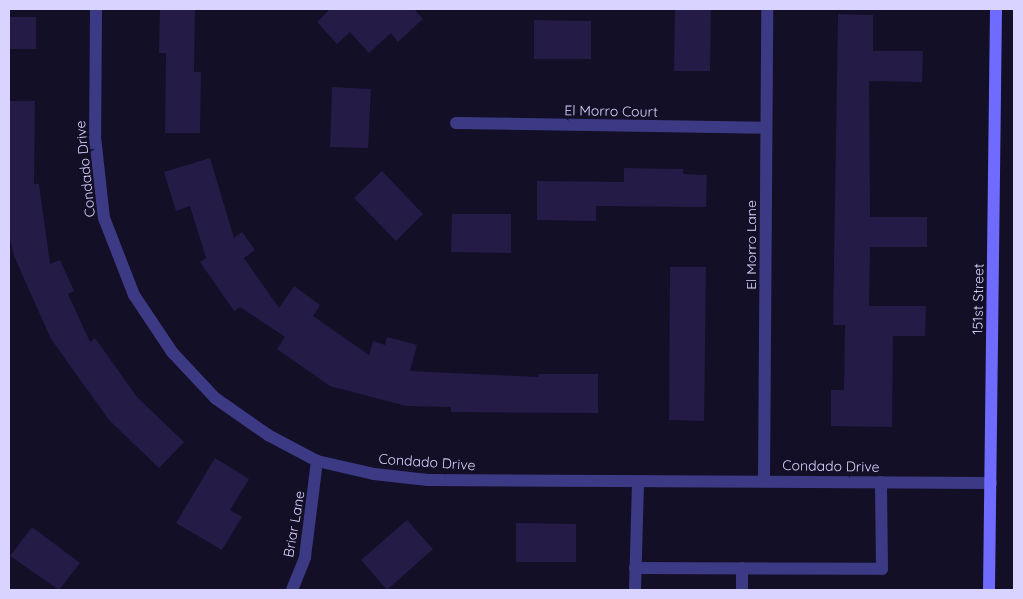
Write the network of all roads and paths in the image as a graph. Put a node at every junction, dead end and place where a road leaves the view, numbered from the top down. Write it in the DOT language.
graph roads {
  1 [pos="96,9"];
  2 [pos="767,9"];
  3 [pos="996,9"];
  4 [pos="456,123"];
  5 [pos="766,128"];
  6 [pos="317,461"];
  7 [pos="764,480"];
  8 [pos="880,482"];
  9 [pos="638,483"];
  10 [pos="991,483"];
  11 [pos="636,568"];
  12 [pos="742,568"];
  13 [pos="292,590"];
  14 [pos="635,590"];
  15 [pos="742,590"];
  16 [pos="989,590"];
  1 -- 6 [label="street, Condado Drive"];
  2 -- 5 [label="street, El Morro Lane"];
  3 -- 10 [label="street, 151st Street"];
  4 -- 5 [label="street, El Morro Court"];
  5 -- 7 [label="street, El Morro Lane"];
  6 -- 9 [label="street, Condado Drive"];
  6 -- 13 [label="street, Briar Lane"];
  7 -- 8 [label="street, Condado Drive"];
  7 -- 9 [label="street, Condado Drive"];
  8 -- 10 [label="street, Condado Drive"];
  8 -- 12 [label="street"];
  9 -- 11 [label="street"];
  10 -- 16 [label="street, 151st Street"];
  11 -- 12 [label="street"];
  11 -- 14 [label="street"];
  12 -- 15 [label="street"];
}
